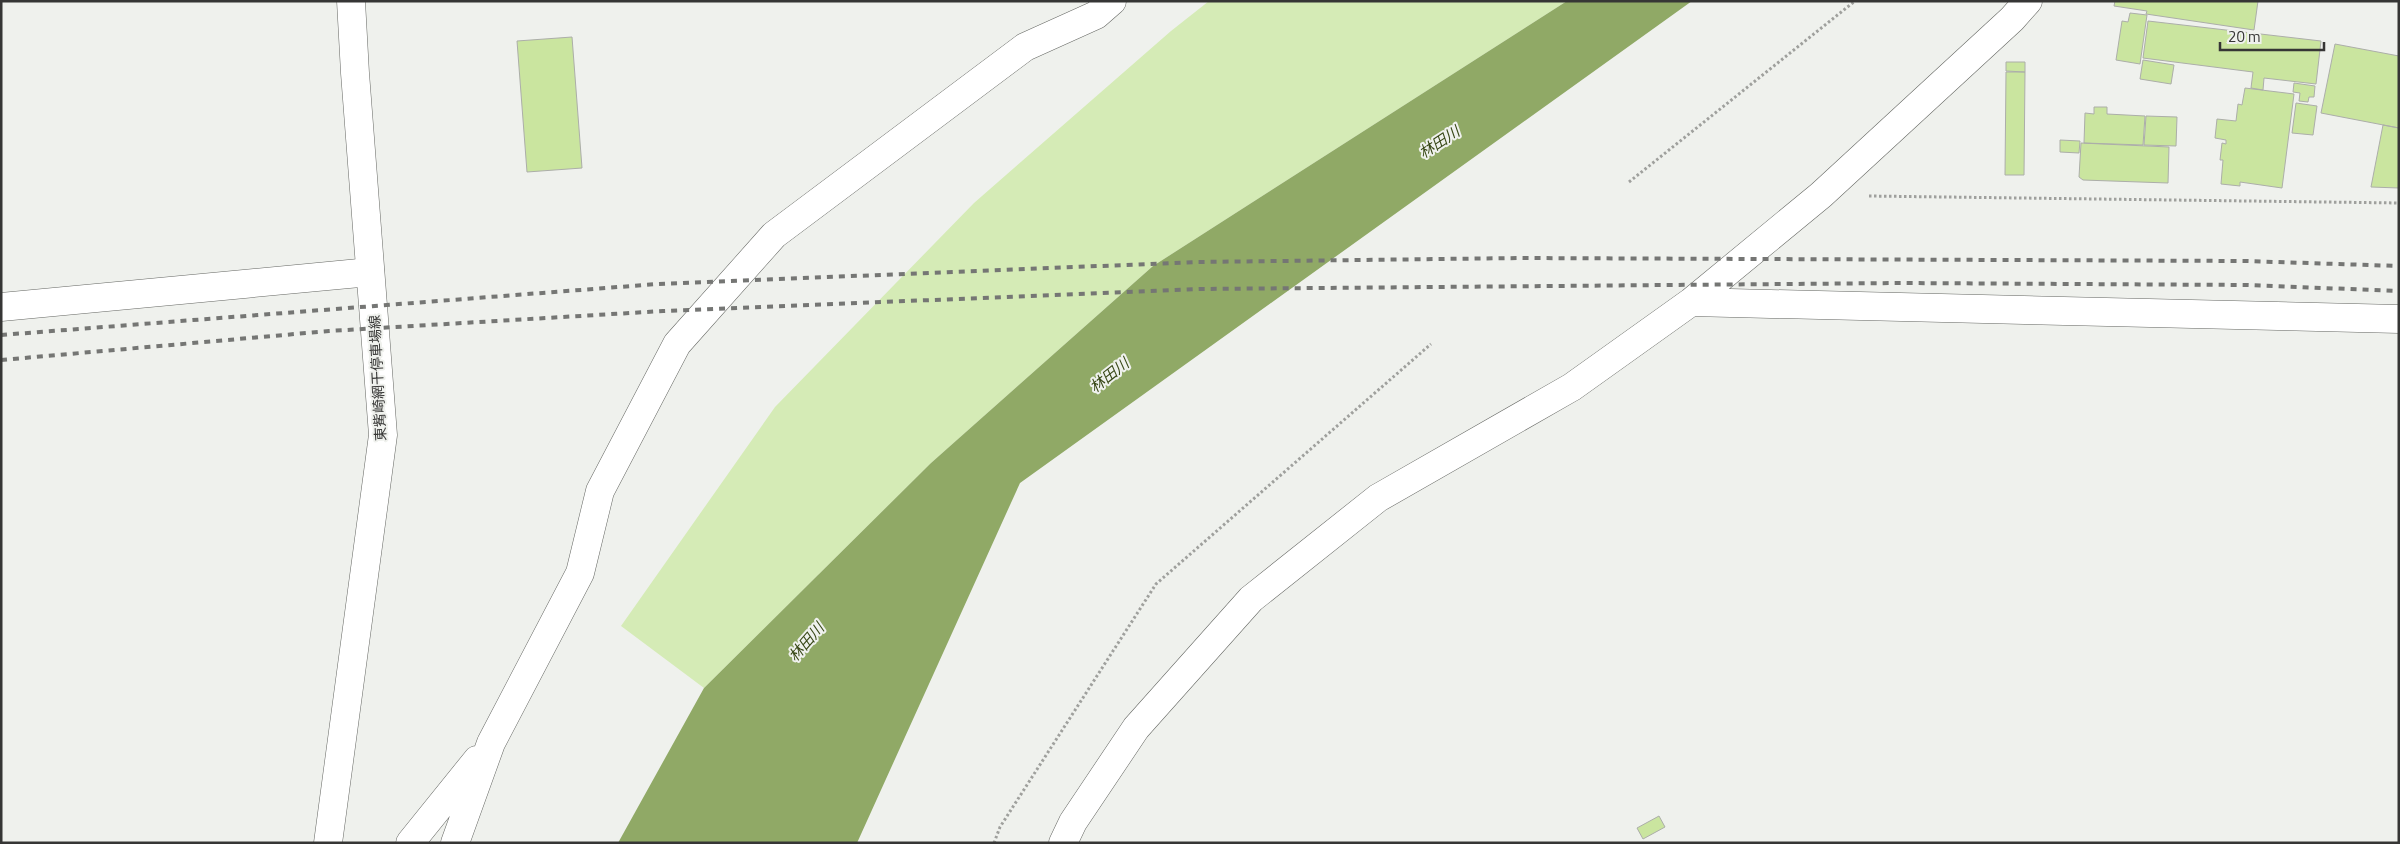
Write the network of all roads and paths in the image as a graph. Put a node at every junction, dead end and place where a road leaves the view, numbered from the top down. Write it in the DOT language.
graph roads {
  1 [pos="351,1"];
  2 [pos="1112,1"];
  3 [pos="1855,1"];
  4 [pos="2028,1"];
  5 [pos="1629,182"];
  6 [pos="1821,195"];
  7 [pos="2399,203"];
  8 [pos="370,272"];
  9 [pos="1691,302"];
  10 [pos="1,307"];
  11 [pos="2399,319"];
  12 [pos="1431,344"];
  13 [pos="491,743"];
  14 [pos="328,843"];
  15 [pos="410,843"];
  16 [pos="455,843"];
  17 [pos="994,843"];
  18 [pos="1064,843"];
  1 -- 8 [label="street, 東觜崎網干停車場線"];
  2 -- 13 [label="street"];
  3 -- 5 [label="path"];
  4 -- 6 [label="street"];
  6 -- 7 [label="path"];
  6 -- 9 [label="street"];
  8 -- 10 [label="street"];
  8 -- 14 [label="street, 東觜崎網干停車場線"];
  9 -- 11 [label="street"];
  9 -- 18 [label="street"];
  12 -- 17 [label="path"];
  13 -- 15 [label="street"];
  13 -- 16 [label="street"];
}
